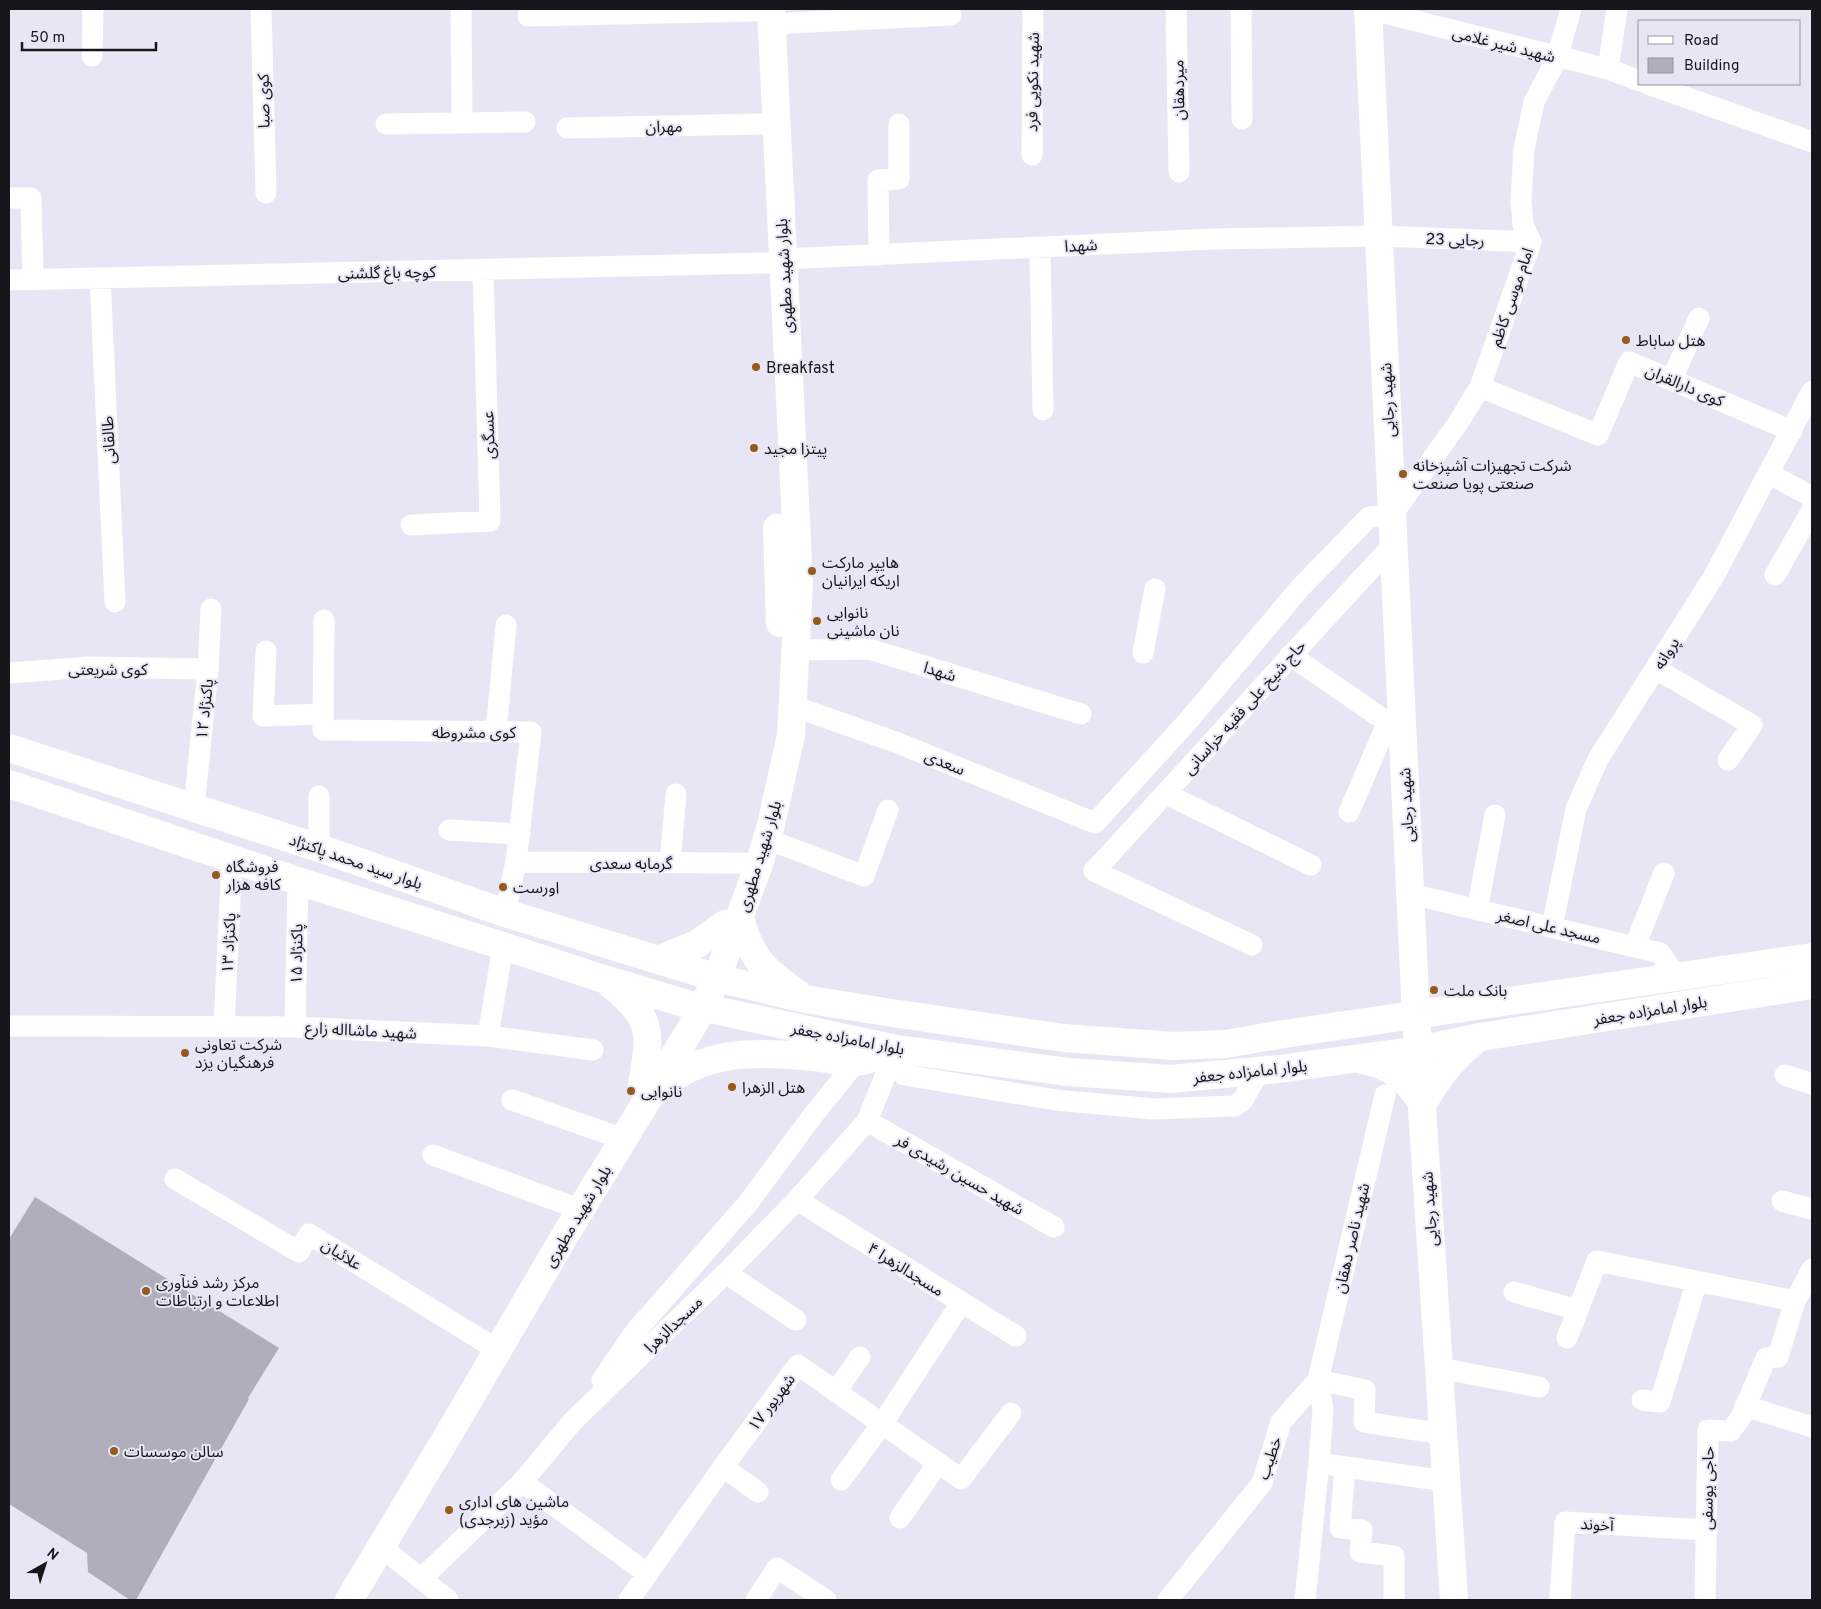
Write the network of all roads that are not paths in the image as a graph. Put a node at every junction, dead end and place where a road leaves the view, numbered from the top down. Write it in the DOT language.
graph roads {
  1 [pos="93,9"];
  2 [pos="261,9"];
  3 [pos="462,9"];
  4 [pos="1033,9"];
  5 [pos="1176,9"];
  6 [pos="1241,9"];
  7 [pos="1368,9"];
  8 [pos="1571,9"];
  9 [pos="1617,9"];
  10 [pos="764,13"];
  11 [pos="951,15"];
  12 [pos="528,16"];
  13 [pos="92,56"];
  14 [pos="1557,58"];
  15 [pos="1608,69"];
  16 [pos="1638,80"];
  17 [pos="1651,85"];
  18 [pos="1242,119"];
  19 [pos="462,122"];
  20 [pos="525,122"];
  21 [pos="386,124"];
  22 [pos="761,124"];
  23 [pos="899,124"];
  24 [pos="567,128"];
  25 [pos="1812,142"];
  26 [pos="1032,155"];
  27 [pos="1179,172"];
  28 [pos="266,193"];
  29 [pos="9,198"];
  30 [pos="1379,236"];
  31 [pos="1531,242"];
  32 [pos="1040,247"];
  33 [pos="879,255"];
  34 [pos="775,261"];
  35 [pos="484,270"];
  36 [pos="100,278"];
  37 [pos="33,279"];
  38 [pos="9,280"];
  39 [pos="1699,318"];
  40 [pos="1672,379"];
  41 [pos="1480,387"];
  42 [pos="1812,391"];
  43 [pos="1043,410"];
  44 [pos="1792,431"];
  45 [pos="1768,473"];
  46 [pos="1812,497"];
  47 [pos="1812,510"];
  48 [pos="1392,514"];
  49 [pos="411,525"];
  50 [pos="1394,544"];
  51 [pos="1775,575"];
  52 [pos="1155,589"];
  53 [pos="115,602"];
  54 [pos="211,609"];
  55 [pos="324,620"];
  56 [pos="506,625"];
  57 [pos="797,650"];
  58 [pos="266,651"];
  59 [pos="1144,653"];
  60 [pos="1290,655"];
  61 [pos="1656,669"];
  62 [pos="208,670"];
  63 [pos="9,673"];
  64 [pos="793,706"];
  65 [pos="1081,714"];
  66 [pos="323,722"];
  67 [pos="1395,728"];
  68 [pos="496,732"];
  69 [pos="9,748"];
  70 [pos="1728,760"];
  71 [pos="9,784"];
  72 [pos="676,794"];
  73 [pos="1166,794"];
  74 [pos="319,796"];
  75 [pos="194,808"];
  76 [pos="888,810"];
  77 [pos="1349,812"];
  78 [pos="1495,815"];
  79 [pos="1095,823"];
  80 [pos="449,830"];
  81 [pos="268,832"];
  82 [pos="520,834"];
  83 [pos="767,839"];
  84 [pos="319,848"];
  85 [pos="232,859"];
  86 [pos="516,862"];
  87 [pos="670,863"];
  88 [pos="745,863"];
  89 [pos="1311,865"];
  90 [pos="260,868"];
  91 [pos="1664,873"];
  92 [pos="298,881"];
  93 [pos="1410,894"];
  94 [pos="1477,910"];
  95 [pos="505,912"];
  96 [pos="732,921"];
  97 [pos="1552,927"];
  98 [pos="1252,945"];
  99 [pos="503,946"];
  100 [pos="1635,946"];
  101 [pos="1812,957"];
  102 [pos="657,960"];
  103 [pos="1414,968"];
  104 [pos="710,976"];
  105 [pos="1676,976"];
  106 [pos="604,980"];
  107 [pos="1812,985"];
  108 [pos="805,999"];
  109 [pos="1498,1003"];
  110 [pos="694,1006"];
  111 [pos="1463,1008"];
  112 [pos="1416,1015"];
  113 [pos="1380,1020"];
  114 [pos="9,1026"];
  115 [pos="224,1026"];
  116 [pos="295,1027"];
  117 [pos="1491,1035"];
  118 [pos="488,1036"];
  119 [pos="896,1049"];
  120 [pos="593,1050"];
  121 [pos="1419,1050"];
  122 [pos="1355,1059"];
  123 [pos="856,1062"];
  124 [pos="1785,1075"];
  125 [pos="1812,1084"];
  126 [pos="644,1093"];
  127 [pos="1385,1095"];
  128 [pos="512,1100"];
  129 [pos="1423,1104"];
  130 [pos="867,1121"];
  131 [pos="612,1135"];
  132 [pos="432,1155"];
  133 [pos="175,1179"];
  134 [pos="797,1200"];
  135 [pos="1782,1201"];
  136 [pos="568,1205"];
  137 [pos="1812,1209"];
  138 [pos="1054,1227"];
  139 [pos="1812,1269"];
  140 [pos="726,1273"];
  141 [pos="1697,1280"];
  142 [pos="1514,1292"];
  143 [pos="1796,1301"];
  144 [pos="961,1303"];
  145 [pos="1578,1310"];
  146 [pos="796,1320"];
  147 [pos="1016,1336"];
  148 [pos="1567,1338"];
  149 [pos="488,1344"];
  150 [pos="860,1357"];
  151 [pos="1439,1368"];
  152 [pos="1318,1380"];
  153 [pos="1539,1388"];
  154 [pos="836,1391"];
  155 [pos="1642,1400"];
  156 [pos="1745,1406"];
  157 [pos="1011,1413"];
  158 [pos="573,1421"];
  159 [pos="882,1424"];
  160 [pos="1812,1427"];
  161 [pos="1444,1434"];
  162 [pos="938,1463"];
  163 [pos="1319,1463"];
  164 [pos="723,1466"];
  165 [pos="1345,1467"];
  166 [pos="841,1480"];
  167 [pos="1446,1481"];
  168 [pos="522,1482"];
  169 [pos="758,1492"];
  170 [pos="900,1518"];
  171 [pos="1707,1530"];
  172 [pos="381,1548"];
  173 [pos="648,1574"];
  174 [pos="421,1579"];
  175 [pos="336,1600"];
  176 [pos="349,1600"];
  177 [pos="448,1600"];
  178 [pos="629,1600"];
  179 [pos="756,1600"];
  180 [pos="826,1600"];
  181 [pos="1168,1600"];
  182 [pos="1305,1600"];
  183 [pos="1394,1600"];
  184 [pos="1454,1600"];
  185 [pos="1560,1600"];
  186 [pos="1705,1600"];
  1 -- 13 [label="street"];
  2 -- 28 [label="street, کوی صبا"];
  3 -- 19 [label="street"];
  4 -- 26 [label="street, شهید نکویی فرد"];
  5 -- 27 [label="street, میردهقان"];
  6 -- 18 [label="street"];
  7 -- 14 [label="street, شهید شیر غلامی"];
  7 -- 30 [label="main road, شهید رجایی"];
  8 -- 14 [label="street, امام موسی کاظم"];
  9 -- 15 [label="street"];
  10 -- 11 [label="street"];
  10 -- 12 [label="street"];
  10 -- 22 [label="main road, بلوار شهید مطهری"];
  10 -- 34 [label="main road, بلوار شهید مطهری"];
  14 -- 15 [label="street, شهید شیر غلامی"];
  14 -- 31 [label="street, امام موسی کاظم"];
  15 -- 16 [label="street, شهید شیر غلامی"];
  17 -- 25 [label="street"];
  19 -- 20 [label="street"];
  19 -- 21 [label="street"];
  22 -- 24 [label="street, مهران"];
  22 -- 34 [label="main road, بلوار شهید مطهری"];
  23 -- 33 [label="street"];
  29 -- 37 [label="street"];
  30 -- 31 [label="street, رجایی 23"];
  30 -- 32 [label="street, شهدا"];
  30 -- 48 [label="main road, شهید رجایی"];
  31 -- 41 [label="street, امام موسی کاظم"];
  32 -- 33 [label="street, شهدا"];
  32 -- 43 [label="street"];
  33 -- 34 [label="street, شهدا"];
  34 -- 35 [label="street, کوچه باغ گلشنی"];
  34 -- 57 [label="main road, بلوار شهید مطهری"];
  34 -- 88 [label="main road, بلوار شهید مطهری"];
  35 -- 36 [label="street, کوچه باغ گلشنی"];
  35 -- 49 [label="street, عسگری"];
  36 -- 37 [label="street, کوچه باغ گلشنی"];
  36 -- 53 [label="street, طالقانی"];
  37 -- 38 [label="street, کوچه باغ گلشنی"];
  39 -- 40 [label="street"];
  40 -- 41 [label="street, کوی دارالقران"];
  40 -- 44 [label="street, کوی دارالقران"];
  41 -- 48 [label="street, امام موسی کاظم"];
  42 -- 44 [label="street, پروانه"];
  44 -- 45 [label="street, پروانه"];
  45 -- 46 [label="street"];
  45 -- 61 [label="street, پروانه"];
  47 -- 51 [label="street"];
  48 -- 50 [label="main road, شهید رجایی"];
  48 -- 79 [label="street, حاج شیخ علی فقیه خراسانی"];
  50 -- 60 [label="street, حاج شیخ علی فقیه خراسانی"];
  50 -- 67 [label="main road, شهید رجایی"];
  52 -- 59 [label="street"];
  54 -- 62 [label="street, پاکنژاد ۱۲"];
  55 -- 66 [label="street"];
  56 -- 68 [label="street"];
  57 -- 64 [label="main road, بلوار شهید مطهری"];
  57 -- 65 [label="street, شهدا"];
  58 -- 66 [label="street, کوی مشروطه"];
  60 -- 67 [label="street"];
  60 -- 73 [label="street, حاج شیخ علی فقیه خراسانی"];
  61 -- 70 [label="street"];
  61 -- 97 [label="street, پروانه"];
  62 -- 63 [label="street, کوی شریعتی"];
  62 -- 75 [label="street, پاکنژاد ۱۲"];
  64 -- 79 [label="street, سعدی"];
  64 -- 83 [label="main road, بلوار شهید مطهری"];
  66 -- 68 [label="street, کوی مشروطه"];
  67 -- 77 [label="street"];
  67 -- 93 [label="main road, شهید رجایی"];
  68 -- 82 [label="street, کوی مشروطه"];
  69 -- 75 [label="main road, بلوار سید محمد پاکنژاد"];
  71 -- 85 [label="main road"];
  72 -- 87 [label="street"];
  73 -- 89 [label="street"];
  73 -- 98 [label="street, حاج شیخ علی فقیه خراسانی"];
  74 -- 84 [label="street"];
  75 -- 81 [label="main road, بلوار سید محمد پاکنژاد"];
  76 -- 83 [label="street"];
  78 -- 94 [label="street"];
  80 -- 82 [label="street"];
  81 -- 84 [label="main road, بلوار سید محمد پاکنژاد"];
  81 -- 90 [label="main road"];
  82 -- 86 [label="street, کوی مشروطه"];
  83 -- 96 [label="main road, بلوار شهید مطهری"];
  84 -- 95 [label="main road, بلوار سید محمد پاکنژاد"];
  85 -- 90 [label="main road"];
  85 -- 115 [label="street, پاکنژاد ۱۳"];
  86 -- 87 [label="street, گرمابه سعدی"];
  86 -- 95 [label="street, کوی مشروطه"];
  87 -- 88 [label="street, گرمابه سعدی"];
  88 -- 96 [label="main road, بلوار شهید مطهری"];
  90 -- 92 [label="main road"];
  91 -- 100 [label="street"];
  92 -- 99 [label="main road"];
  92 -- 116 [label="street, پاکنژاد ۱۵"];
  93 -- 94 [label="street, مسجد علی اصغر"];
  93 -- 103 [label="main road, شهید رجایی"];
  94 -- 97 [label="street, مسجد علی اصغر"];
  95 -- 102 [label="main road, بلوار سید محمد پاکنژاد"];
  96 -- 102 [label="main road"];
  96 -- 104 [label="main road, بلوار شهید مطهری"];
  96 -- 108 [label="main road"];
  97 -- 100 [label="street, مسجد علی اصغر"];
  99 -- 106 [label="main road"];
  99 -- 118 [label="street"];
  100 -- 105 [label="street, مسجد علی اصغر"];
  101 -- 105 [label="main road, بلوار امامزاده جعفر"];
  102 -- 104 [label="main road, بلوار سید محمد پاکنژاد"];
  103 -- 111 [label="main road"];
  103 -- 112 [label="main road, شهید رجایی"];
  103 -- 113 [label="main road"];
  104 -- 108 [label="main road, بلوار امامزاده جعفر"];
  104 -- 110 [label="main road, بلوار شهید مطهری"];
  105 -- 109 [label="main road, بلوار امامزاده جعفر"];
  106 -- 110 [label="main road"];
  106 -- 126 [label="main road"];
  107 -- 117 [label="main road, بلوار امامزاده جعفر"];
  108 -- 113 [label="main road, بلوار امامزاده جعفر"];
  109 -- 111 [label="main road, بلوار امامزاده جعفر"];
  109 -- 117 [label="main road"];
  110 -- 119 [label="main road, بلوار امامزاده جعفر"];
  110 -- 126 [label="main road, بلوار شهید مطهری"];
  111 -- 112 [label="main road, بلوار امامزاده جعفر"];
  112 -- 113 [label="main road, بلوار امامزاده جعفر"];
  112 -- 121 [label="main road, شهید رجایی"];
  114 -- 115 [label="street, شهید ماشااله زارع"];
  115 -- 116 [label="street, شهید ماشااله زارع"];
  116 -- 118 [label="street, شهید ماشااله زارع"];
  117 -- 121 [label="main road, بلوار امامزاده جعفر"];
  117 -- 129 [label="main road"];
  118 -- 120 [label="street, شهید ماشااله زارع"];
  119 -- 122 [label="main road, بلوار امامزاده جعفر"];
  119 -- 123 [label="main road"];
  119 -- 130 [label="street, مسجدالزهرا"];
  121 -- 122 [label="main road, بلوار امامزاده جعفر"];
  121 -- 129 [label="main road, شهید رجایی"];
  122 -- 129 [label="main road"];
  123 -- 126 [label="main road"];
  123 -- 158 [label="street"];
  124 -- 125 [label="street"];
  126 -- 131 [label="main road, بلوار شهید مطهری"];
  126 -- 172 [label="main road, بلوار شهید مطهری"];
  127 -- 152 [label="street, شهید ناصر دهقان"];
  128 -- 131 [label="street"];
  129 -- 151 [label="main road, شهید رجایی"];
  130 -- 134 [label="street, مسجدالزهرا"];
  130 -- 138 [label="street, شهید حسین رشیدی فر"];
  131 -- 136 [label="main road, بلوار شهید مطهری"];
  132 -- 136 [label="street"];
  133 -- 149 [label="street, علائیان"];
  134 -- 140 [label="street, مسجدالزهرا"];
  134 -- 144 [label="street, مسجدالزهرا ۴"];
  135 -- 137 [label="street"];
  136 -- 149 [label="main road, بلوار شهید مطهری"];
  139 -- 143 [label="street, حاجی یوسفی"];
  140 -- 146 [label="street"];
  140 -- 158 [label="street, مسجدالزهرا"];
  141 -- 143 [label="street"];
  141 -- 145 [label="street"];
  141 -- 155 [label="street"];
  142 -- 145 [label="street"];
  143 -- 156 [label="street, حاجی یوسفی"];
  144 -- 147 [label="street, مسجدالزهرا ۴"];
  144 -- 159 [label="street"];
  145 -- 148 [label="street"];
  149 -- 175 [label="main road, بلوار شهید مطهری"];
  150 -- 154 [label="street"];
  151 -- 153 [label="street"];
  151 -- 161 [label="main road, شهید رجایی"];
  152 -- 161 [label="street"];
  152 -- 163 [label="street"];
  152 -- 181 [label="street, خطیب"];
  154 -- 159 [label="street, ۱۷ شهریور"];
  154 -- 164 [label="street, ۱۷ شهریور"];
  156 -- 160 [label="street"];
  156 -- 171 [label="street, حاجی یوسفی"];
  157 -- 162 [label="street, ۱۷ شهریور"];
  158 -- 168 [label="street, مسجدالزهرا"];
  159 -- 162 [label="street, ۱۷ شهریور"];
  159 -- 166 [label="street"];
  161 -- 167 [label="main road, شهید رجایی"];
  162 -- 170 [label="street"];
  163 -- 165 [label="street"];
  163 -- 182 [label="street"];
  164 -- 169 [label="street"];
  164 -- 173 [label="street, ۱۷ شهریور"];
  165 -- 167 [label="street"];
  165 -- 183 [label="street"];
  167 -- 184 [label="main road, شهید رجایی"];
  168 -- 173 [label="street"];
  168 -- 174 [label="street, مسجدالزهرا"];
  171 -- 185 [label="street, آخوند"];
  171 -- 186 [label="street, حاجی یوسفی"];
  172 -- 174 [label="street"];
  172 -- 176 [label="main road, بلوار شهید مطهری"];
  173 -- 178 [label="street, ۱۷ شهریور"];
  174 -- 177 [label="street"];
  179 -- 180 [label="street"];
}
